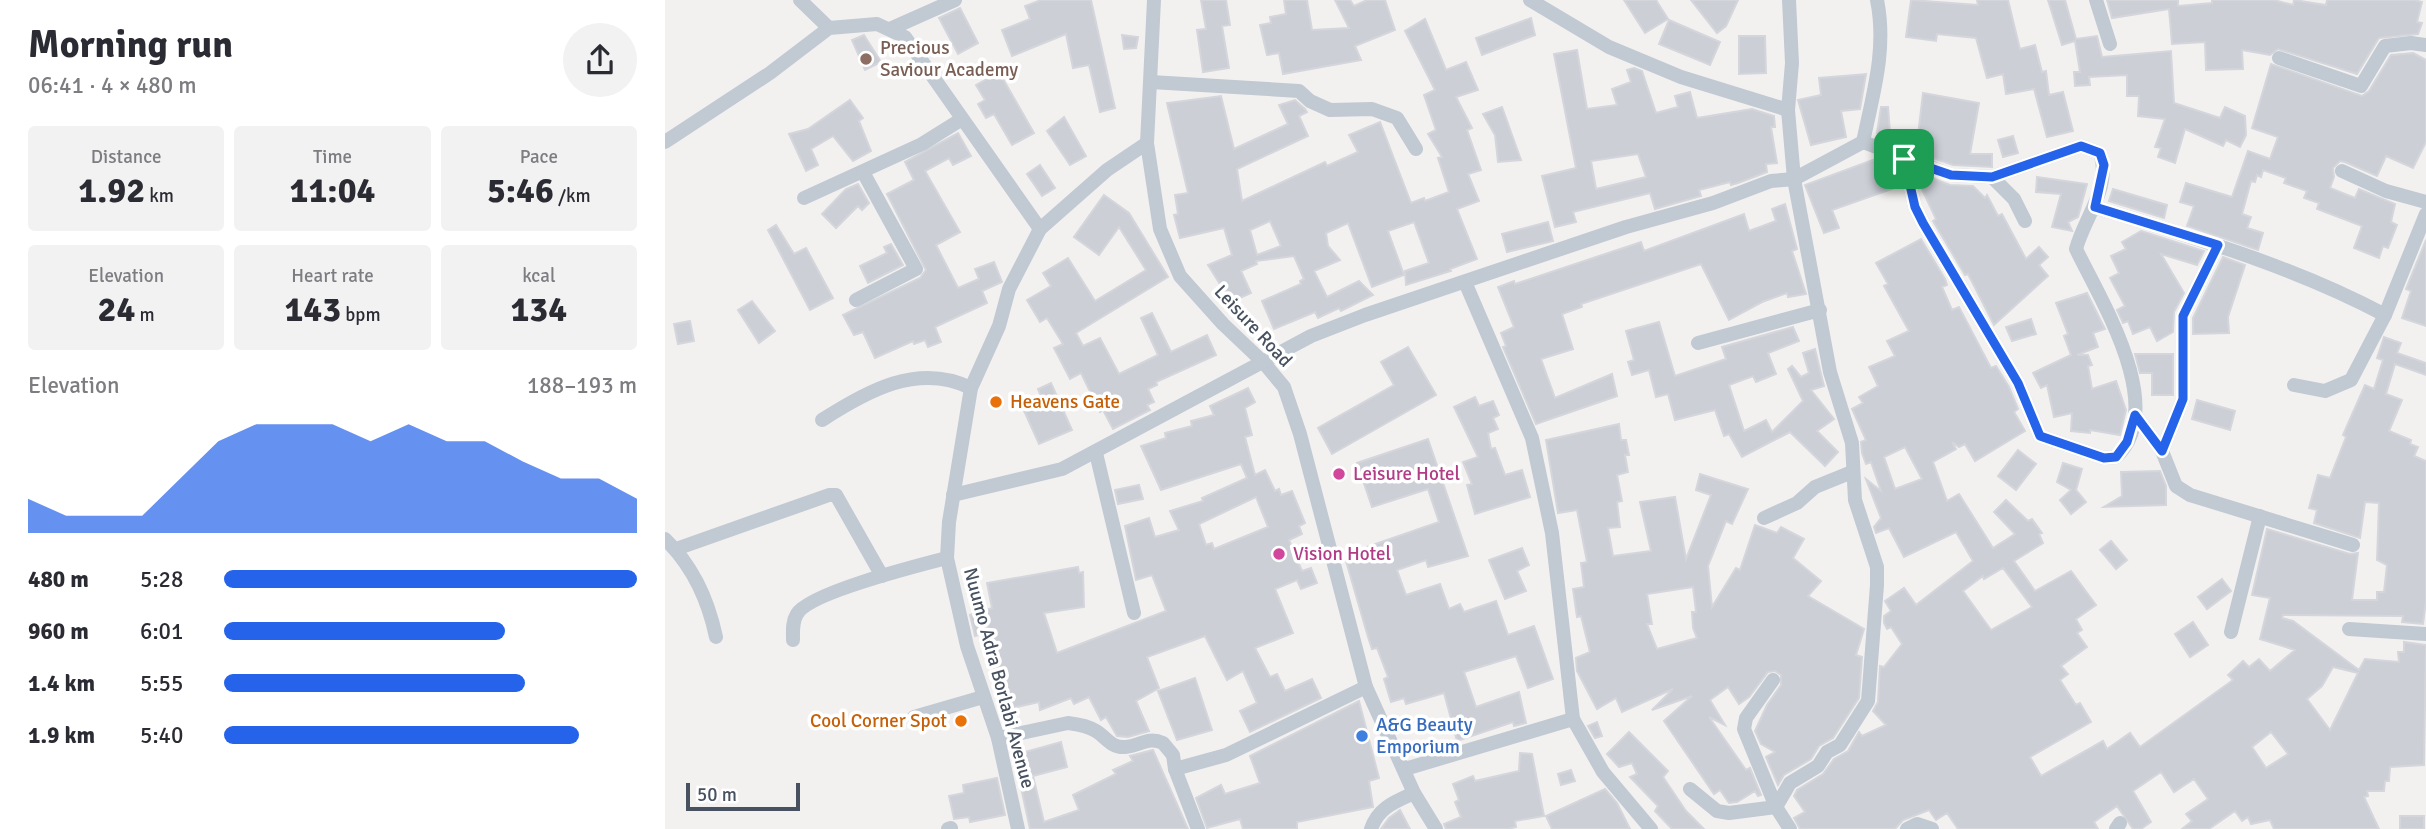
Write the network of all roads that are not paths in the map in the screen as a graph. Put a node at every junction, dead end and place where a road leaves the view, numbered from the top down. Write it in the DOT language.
graph roads {
  1 [pos="800,0"];
  2 [pos="955,0"];
  3 [pos="1154,0"];
  4 [pos="1530,0"];
  5 [pos="1789,0"];
  6 [pos="1877,0"];
  7 [pos="2096,0"];
  8 [pos="829,28"];
  9 [pos="890,29"];
  10 [pos="2110,44"];
  11 [pos="2426,45"];
  12 [pos="2279,58"];
  13 [pos="1151,82"];
  14 [pos="1788,110"];
  15 [pos="961,119"];
  16 [pos="665,142"];
  17 [pos="1863,142"];
  18 [pos="1147,143"];
  19 [pos="1416,149"];
  20 [pos="1904,159"];
  21 [pos="2342,171"];
  22 [pos="863,172"];
  23 [pos="1992,177"];
  24 [pos="1794,179"];
  25 [pos="804,198"];
  26 [pos="2426,202"];
  27 [pos="2095,207"];
  28 [pos="2426,214"];
  29 [pos="2025,222"];
  30 [pos="1040,229"];
  31 [pos="2218,245"];
  32 [pos="1465,282"];
  33 [pos="856,300"];
  34 [pos="1820,310"];
  35 [pos="2385,315"];
  36 [pos="1698,343"];
  37 [pos="1264,363"];
  38 [pos="2294,385"];
  39 [pos="971,388"];
  40 [pos="2135,415"];
  41 [pos="822,420"];
  42 [pos="2162,451"];
  43 [pos="1096,453"];
  44 [pos="1852,472"];
  45 [pos="953,495"];
  46 [pos="2260,516"];
  47 [pos="1764,518"];
  48 [pos="665,539"];
  49 [pos="2353,545"];
  50 [pos="676,549"];
  51 [pos="947,558"];
  52 [pos="883,576"];
  53 [pos="1134,614"];
  54 [pos="2349,629"];
  55 [pos="2231,632"];
  56 [pos="2426,634"];
  57 [pos="716,636"];
  58 [pos="793,640"];
  59 [pos="1773,680"];
  60 [pos="1366,687"];
  61 [pos="983,697"];
  62 [pos="914,717"];
  63 [pos="1573,719"];
  64 [pos="998,737"];
  65 [pos="1175,769"];
  66 [pos="1405,769"];
  67 [pos="1690,789"];
  68 [pos="1415,793"];
  69 [pos="1776,807"];
  70 [pos="1018,829"];
  71 [pos="1198,829"];
  72 [pos="1371,829"];
  73 [pos="1436,829"];
  74 [pos="1651,829"];
  75 [pos="1790,829"];
  76 [pos="1907,829"];
  77 [pos="1932,829"];
  1 -- 8 [label="street"];
  2 -- 9 [label="street"];
  3 -- 13 [label="street, Leisure Road"];
  4 -- 14 [label="street"];
  5 -- 14 [label="street"];
  6 -- 17 [label="street"];
  7 -- 10 [label="street"];
  8 -- 9 [label="street"];
  8 -- 16 [label="street"];
  9 -- 15 [label="street"];
  11 -- 12 [label="street"];
  13 -- 18 [label="street, Leisure Road"];
  13 -- 19 [label="street"];
  14 -- 24 [label="street"];
  15 -- 22 [label="street"];
  15 -- 30 [label="street"];
  17 -- 20 [label="street"];
  17 -- 24 [label="street"];
  18 -- 30 [label="street"];
  18 -- 37 [label="street, Leisure Road"];
  20 -- 23 [label="street"];
  20 -- 40 [label="street"];
  21 -- 26 [label="street"];
  22 -- 25 [label="street"];
  22 -- 33 [label="street"];
  23 -- 27 [label="street"];
  23 -- 29 [label="street"];
  24 -- 32 [label="street"];
  24 -- 34 [label="street"];
  27 -- 31 [label="street"];
  27 -- 40 [label="street"];
  28 -- 35 [label="street"];
  30 -- 39 [label="street, Nuumo Adra Borlabi Avenue"];
  31 -- 35 [label="street"];
  31 -- 42 [label="street"];
  32 -- 37 [label="street"];
  32 -- 63 [label="street"];
  34 -- 36 [label="street"];
  34 -- 44 [label="street"];
  35 -- 38 [label="street"];
  37 -- 43 [label="street"];
  37 -- 60 [label="street, Leisure Road"];
  39 -- 41 [label="street"];
  39 -- 45 [label="street, Nuumo Adra Borlabi Avenue"];
  40 -- 42 [label="street"];
  42 -- 46 [label="street"];
  43 -- 45 [label="street"];
  43 -- 53 [label="street"];
  44 -- 47 [label="street"];
  44 -- 69 [label="street"];
  45 -- 51 [label="street, Nuumo Adra Borlabi Avenue"];
  46 -- 49 [label="street"];
  46 -- 55 [label="street"];
  48 -- 50 [label="street"];
  50 -- 52 [label="street"];
  50 -- 57 [label="street"];
  51 -- 52 [label="street"];
  51 -- 61 [label="street, Nuumo Adra Borlabi Avenue"];
  52 -- 58 [label="street"];
  54 -- 56 [label="street"];
  59 -- 69 [label="street"];
  60 -- 65 [label="street"];
  60 -- 66 [label="street, Leisure Road"];
  61 -- 62 [label="street"];
  61 -- 64 [label="street, Nuumo Adra Borlabi Avenue"];
  63 -- 66 [label="street"];
  63 -- 74 [label="street"];
  64 -- 65 [label="street"];
  64 -- 70 [label="street, Nuumo Adra Borlabi Avenue"];
  65 -- 71 [label="street"];
  66 -- 68 [label="street, Leisure Road"];
  67 -- 69 [label="street"];
  68 -- 72 [label="street"];
  68 -- 73 [label="street, Leisure Road"];
  69 -- 75 [label="street"];
  76 -- 77 [label="street"];
}
